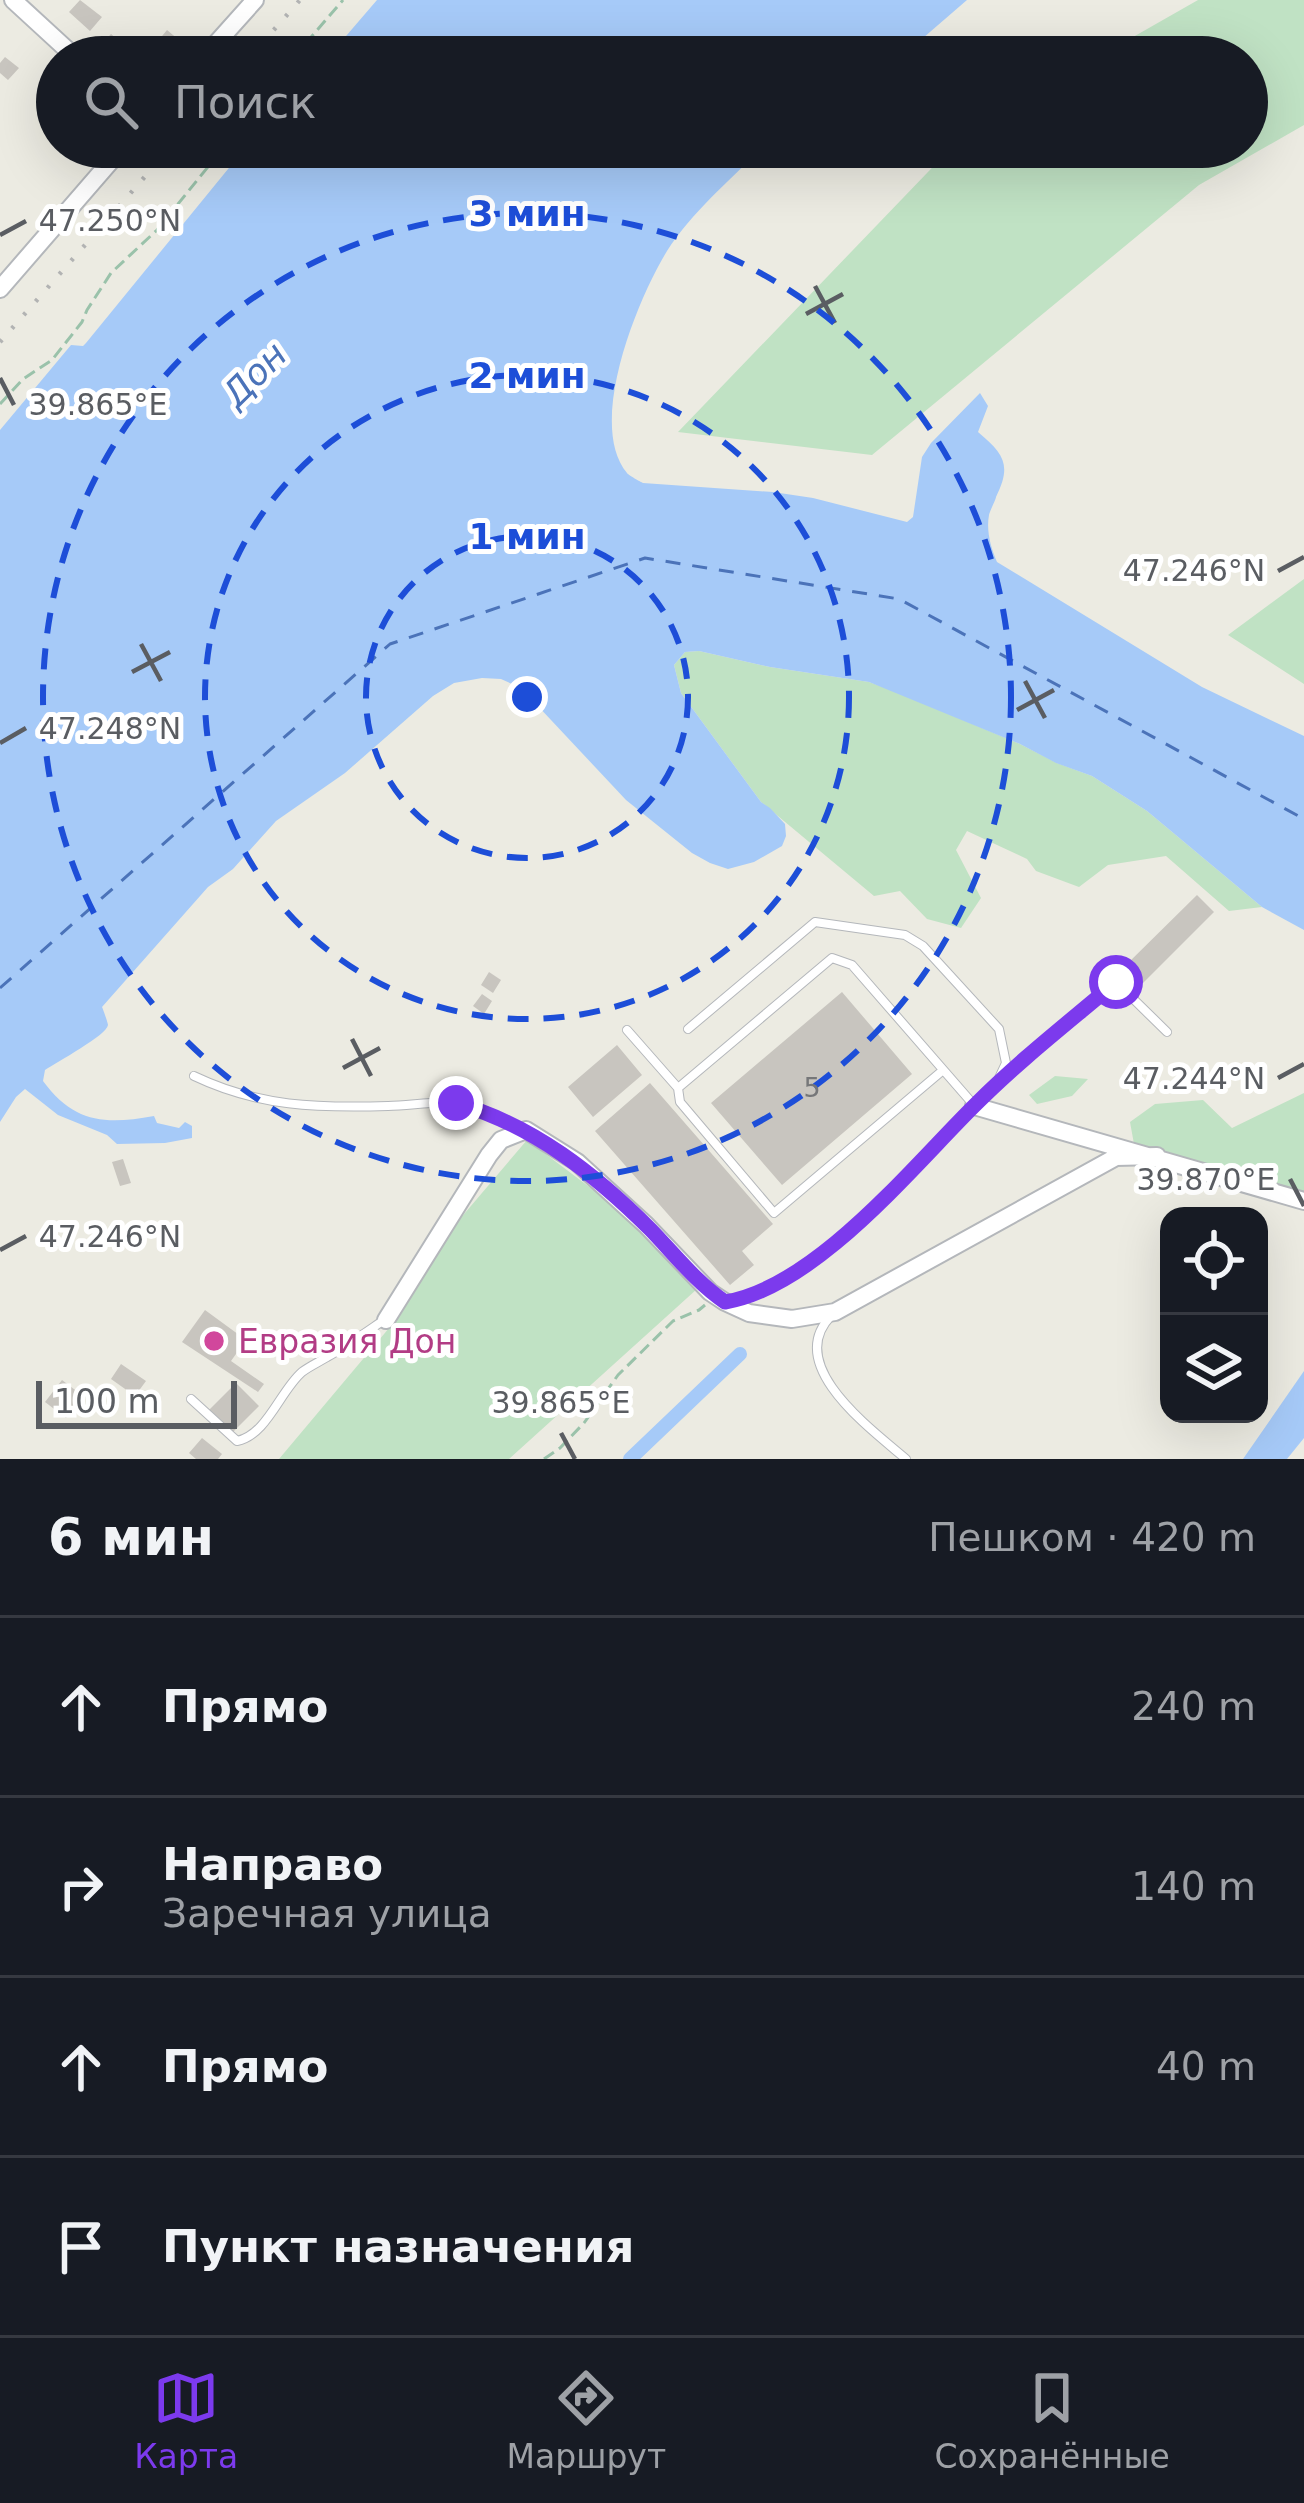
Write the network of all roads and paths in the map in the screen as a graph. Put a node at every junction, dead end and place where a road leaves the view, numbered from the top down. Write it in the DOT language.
graph roads {
  1 [pos="13,0"];
  2 [pos="343,0"];
  3 [pos="251,2"];
  4 [pos="52,36"];
  5 [pos="221,36"];
  6 [pos="312,36"];
  7 [pos="106,168"];
  8 [pos="207,168"];
  9 [pos="0,289"];
  10 [pos="0,404"];
  11 [pos="688,1029"];
  12 [pos="627,1030"];
  13 [pos="1166,1032"];
  14 [pos="942,1071"];
  15 [pos="194,1076"];
  16 [pos="997,1084"];
  17 [pos="678,1088"];
  18 [pos="974,1106"];
  19 [pos="526,1130"];
  20 [pos="1157,1156"];
  21 [pos="1304,1201"];
  22 [pos="720,1298"];
  23 [pos="835,1312"];
  24 [pos="386,1320"];
  25 [pos="191,1399"];
  26 [pos="544,1459"];
  27 [pos="906,1459"];
  1 -- 4 [label="street"];
  2 -- 6 [label="path"];
  3 -- 5 [label="street"];
  7 -- 9 [label="street"];
  8 -- 10 [label="path"];
  11 -- 16 [label="lane"];
  12 -- 17 [label="lane"];
  13 -- 16 [label="lane"];
  14 -- 17 [label="lane"];
  14 -- 17 [label="lane"];
  14 -- 18 [label="lane"];
  15 -- 19 [label="lane"];
  16 -- 18 [label="lane"];
  18 -- 20 [label="street"];
  18 -- 22 [label="lane"];
  19 -- 22 [label="street"];
  19 -- 24 [label="street"];
  20 -- 21 [label="street"];
  20 -- 23 [label="street"];
  22 -- 23 [label="street"];
  22 -- 26 [label="path"];
  23 -- 27 [label="lane"];
  24 -- 25 [label="lane"];
}
